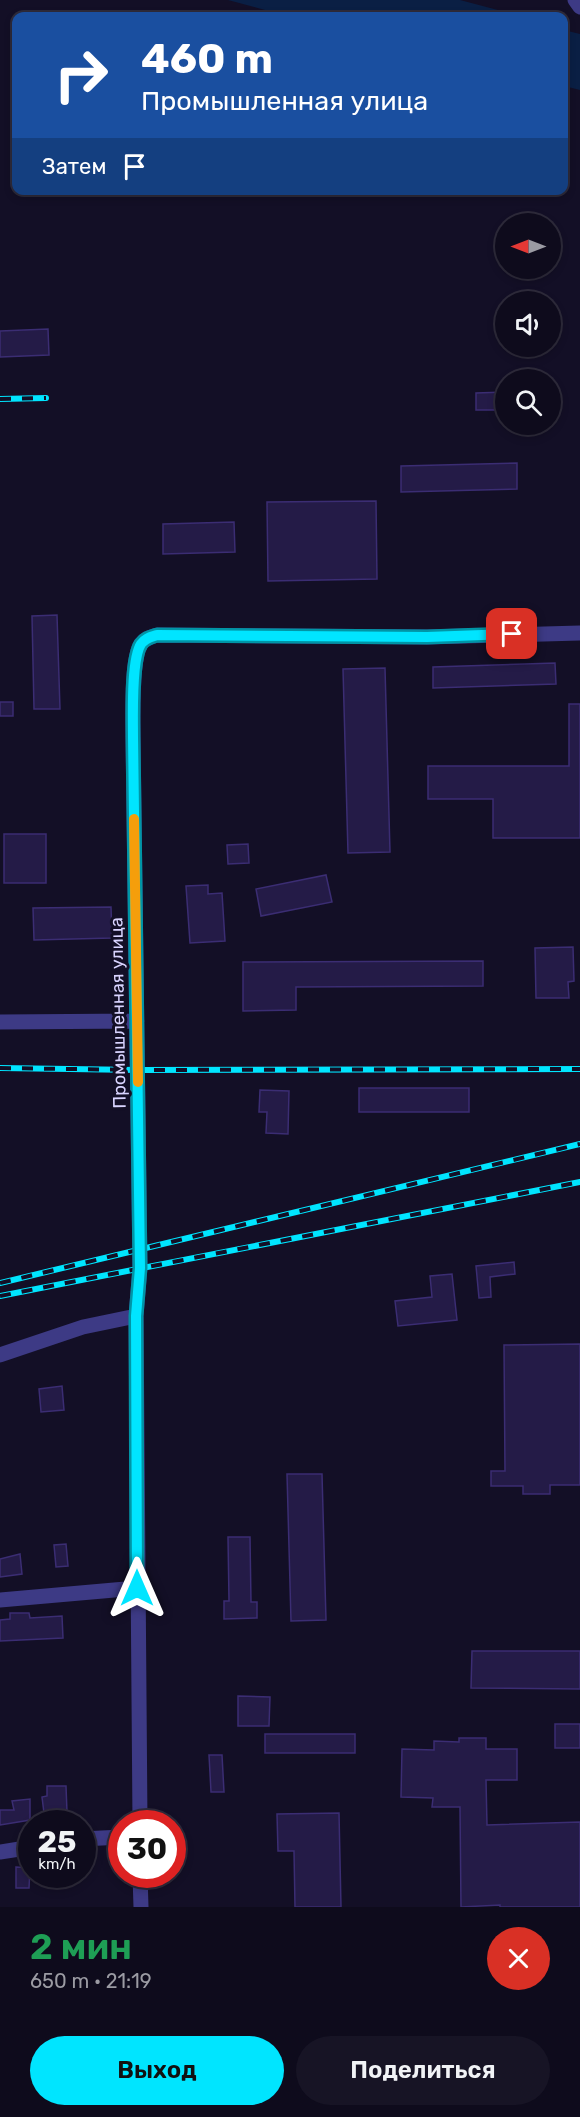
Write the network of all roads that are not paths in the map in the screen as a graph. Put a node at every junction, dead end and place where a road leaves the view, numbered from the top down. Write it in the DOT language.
graph roads {
  1 [pos="575,0"];
  2 [pos="580,7"];
  3 [pos="580,633"];
  4 [pos="137,1021"];
  5 [pos="0,1022"];
  6 [pos="136,1316"];
  7 [pos="0,1355"];
  8 [pos="137,1588"];
  9 [pos="0,1600"];
  10 [pos="140,1810"];
  11 [pos="18,1849"];
  12 [pos="0,1852"];
  13 [pos="140,1888"];
  14 [pos="141,1907"];
  1 -- 2 [label="street"];
  3 -- 4 [label="street, Промышленная улица"];
  4 -- 5 [label="street"];
  4 -- 6 [label="street, Промышленная улица"];
  6 -- 7 [label="street"];
  6 -- 8 [label="street, Промышленная улица"];
  8 -- 9 [label="street"];
  8 -- 10 [label="street, Промышленная улица"];
  11 -- 12 [label="street"];
  13 -- 14 [label="street"];
}
